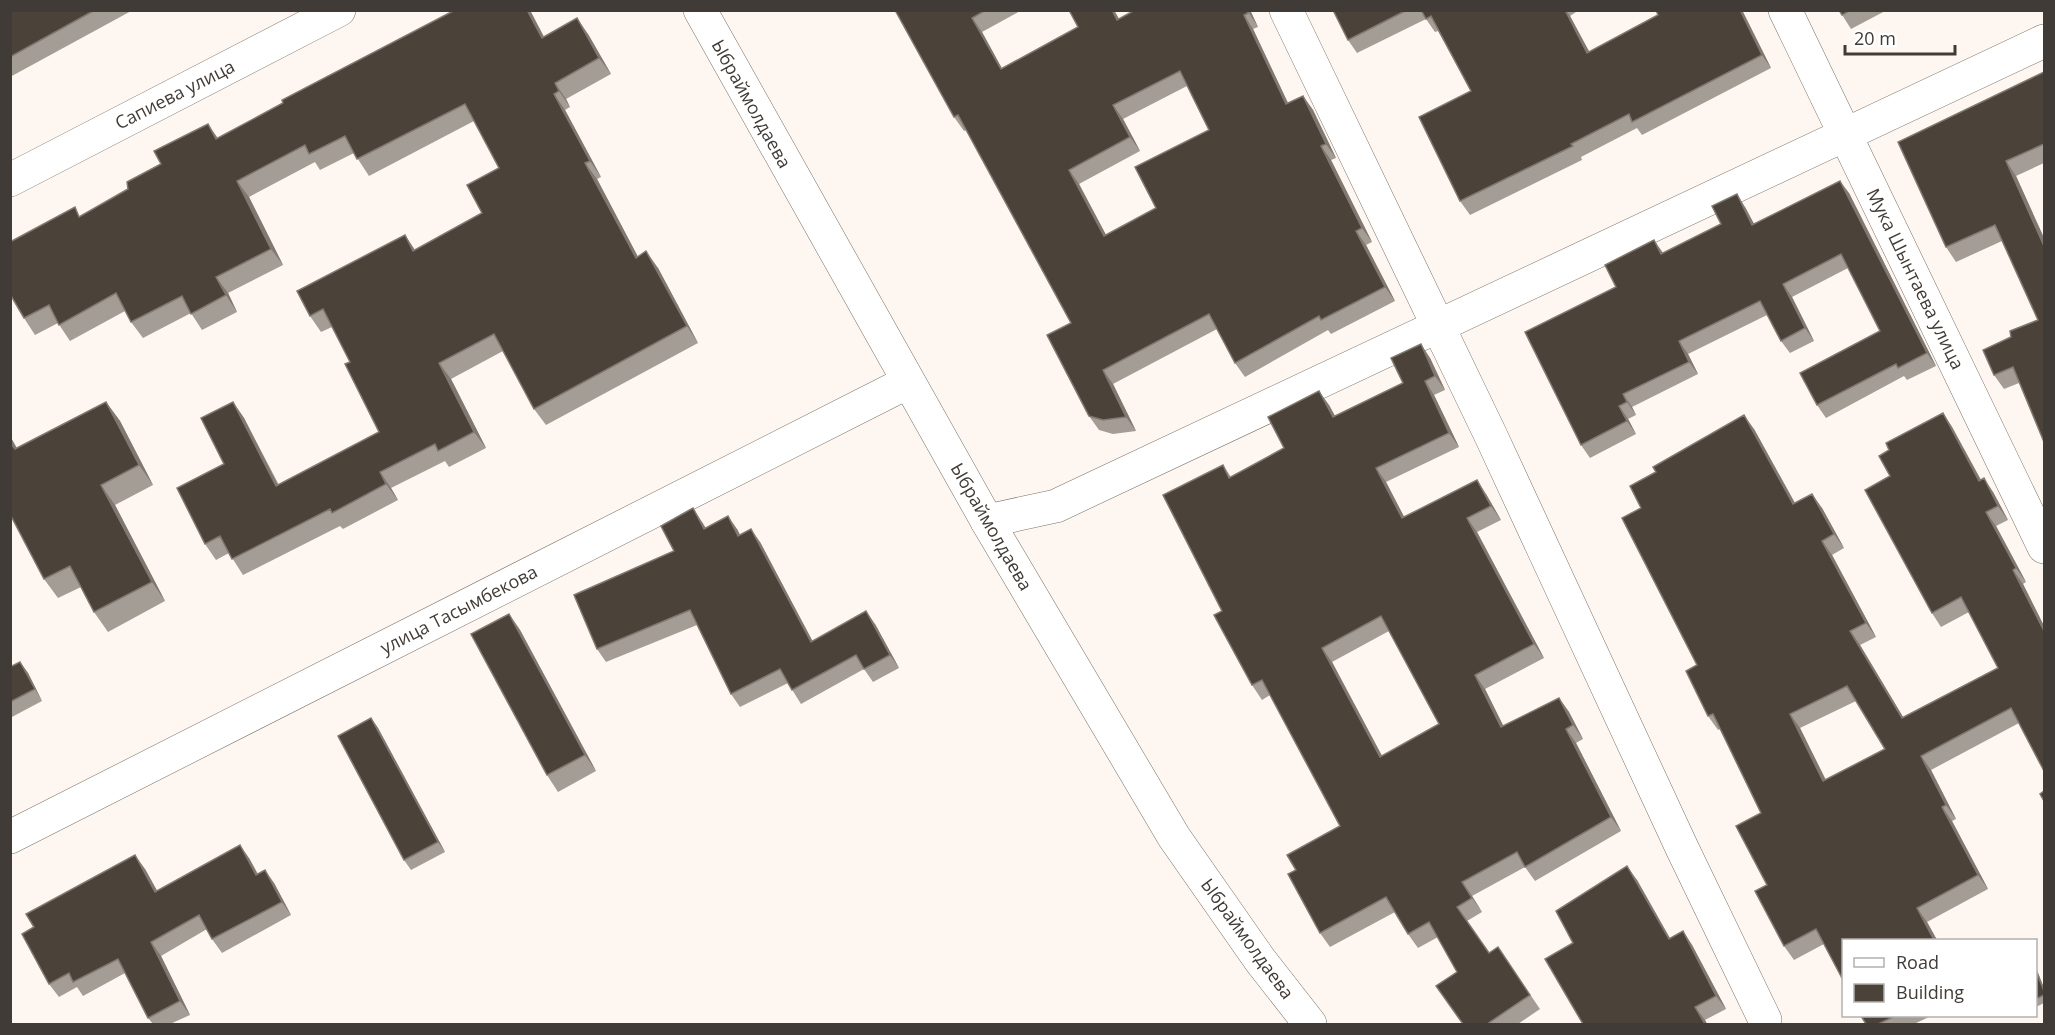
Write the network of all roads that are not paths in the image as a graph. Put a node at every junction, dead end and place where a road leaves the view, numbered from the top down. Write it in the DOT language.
graph roads {
  1 [pos="339,10"];
  2 [pos="700,10"];
  3 [pos="1286,10"];
  4 [pos="1785,10"];
  5 [pos="2044,41"];
  6 [pos="1845,134"];
  7 [pos="10,180"];
  8 [pos="1437,327"];
  9 [pos="908,382"];
  10 [pos="987,521"];
  11 [pos="2044,547"];
  12 [pos="10,837"];
  13 [pos="1766,1020"];
  14 [pos="1310,1024"];
  1 -- 7 [label="street, Сапиева улица"];
  2 -- 9 [label="street, Ыбраймолдаева"];
  3 -- 8 [label="street"];
  4 -- 6 [label="street, Мука Шынтаева улица"];
  5 -- 6 [label="street"];
  6 -- 8 [label="street"];
  6 -- 11 [label="street, Мука Шынтаева улица"];
  8 -- 10 [label="street"];
  8 -- 13 [label="street"];
  9 -- 10 [label="street, Ыбраймолдаева"];
  9 -- 12 [label="street, улица Тасымбекова"];
  10 -- 14 [label="street, Ыбраймолдаева"];
}
